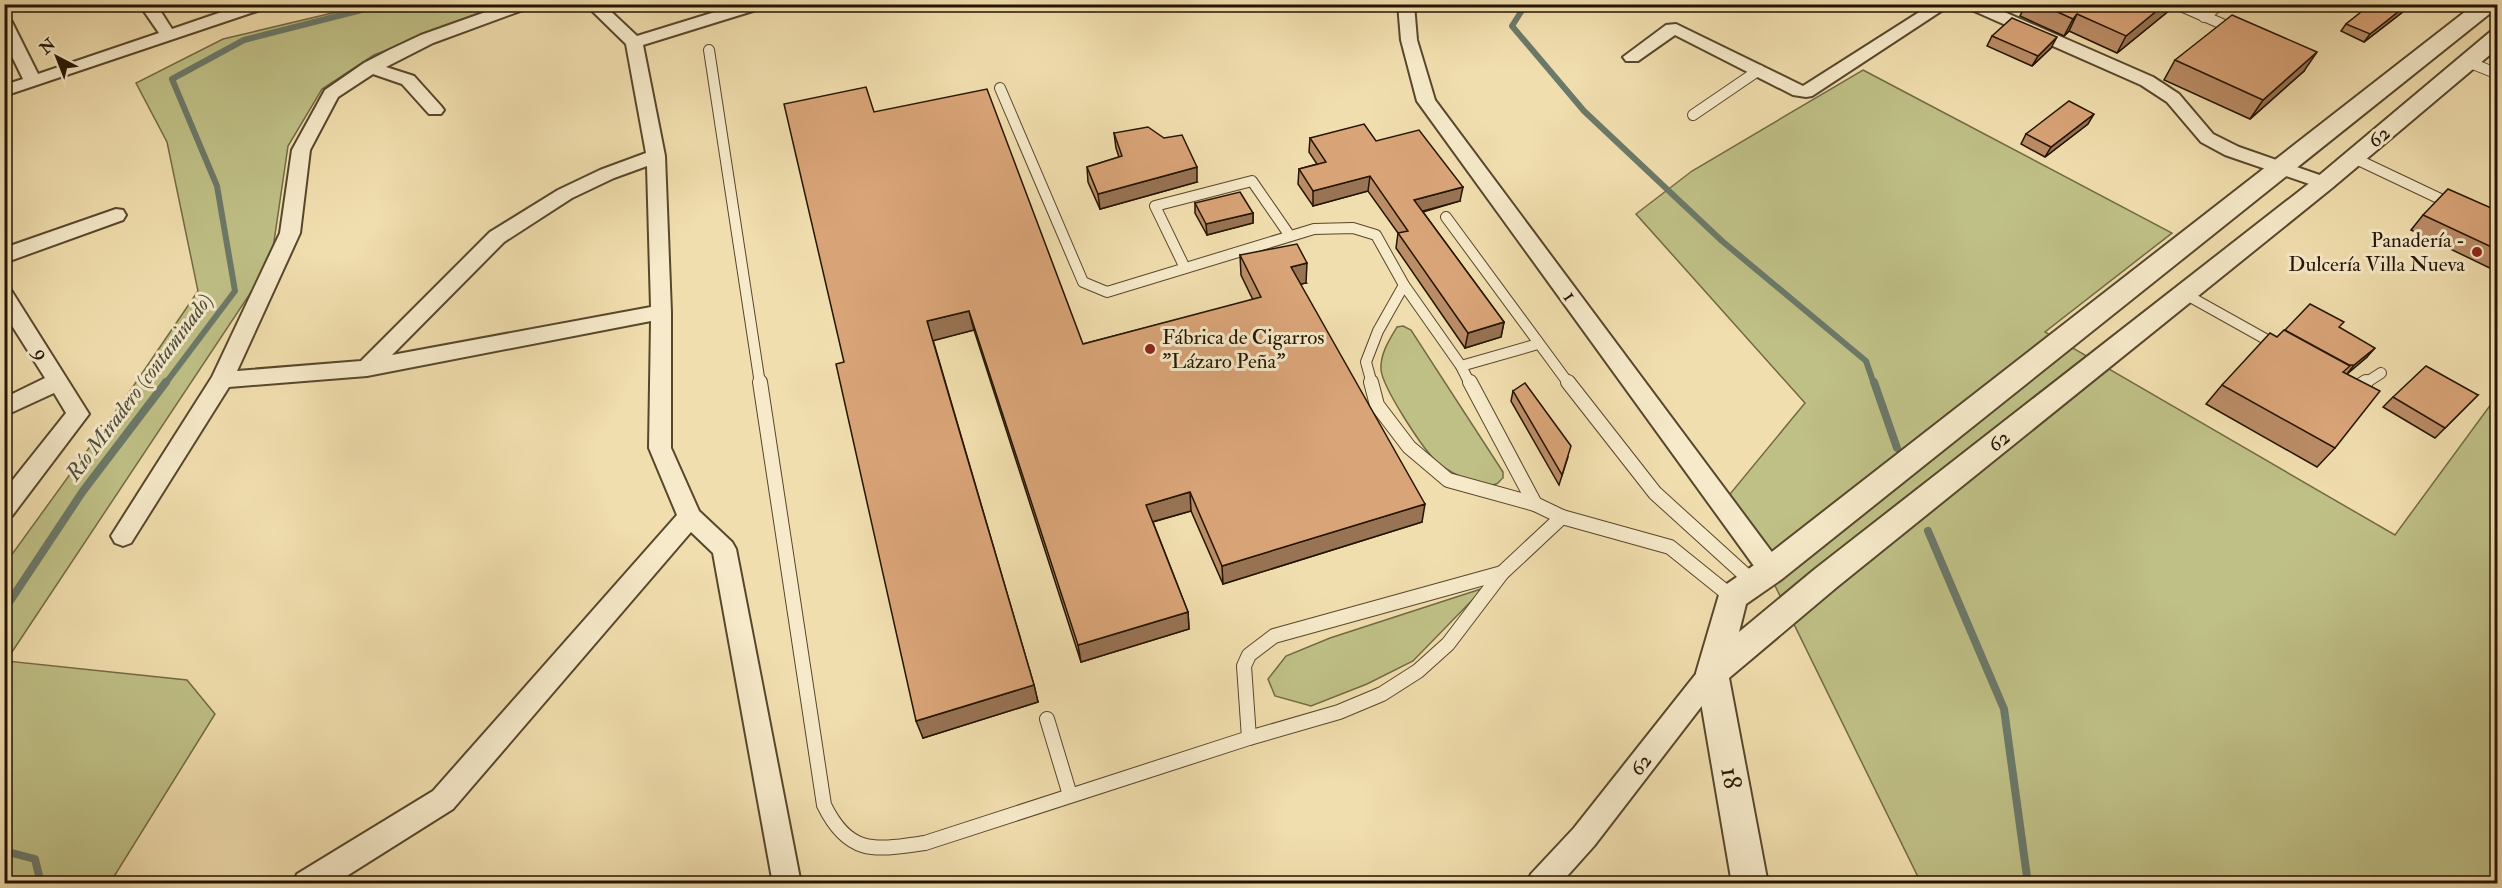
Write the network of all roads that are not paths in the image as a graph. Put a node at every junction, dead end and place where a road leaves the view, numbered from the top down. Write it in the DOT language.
graph roads {
  1 [pos="147,4"];
  2 [pos="263,4"];
  3 [pos="525,4"];
  4 [pos="593,4"];
  5 [pos="760,4"];
  6 [pos="1406,4"];
  7 [pos="1944,4"];
  8 [pos="1971,4"];
  9 [pos="2176,4"];
  10 [pos="2220,4"];
  11 [pos="2488,4"];
  12 [pos="2204,16"];
  13 [pos="4,22"];
  14 [pos="2247,35"];
  15 [pos="169,36"];
  16 [pos="2498,37"];
  17 [pos="634,42"];
  18 [pos="710,50"];
  19 [pos="1632,57"];
  20 [pos="2468,62"];
  21 [pos="370,67"];
  22 [pos="1759,70"];
  23 [pos="2498,74"];
  24 [pos="33,81"];
  25 [pos="1000,88"];
  26 [pos="4,91"];
  27 [pos="435,110"];
  28 [pos="1693,115"];
  29 [pos="656,156"];
  30 [pos="2354,158"];
  31 [pos="2282,169"];
  32 [pos="2324,183"];
  33 [pos="2467,211"];
  34 [pos="116,215"];
  35 [pos="1446,217"];
  36 [pos="1290,236"];
  37 [pos="4,256"];
  38 [pos="1185,268"];
  39 [pos="1404,285"];
  40 [pos="2185,294"];
  41 [pos="4,295"];
  42 [pos="661,312"];
  43 [pos="1538,344"];
  44 [pos="2285,350"];
  45 [pos="1461,366"];
  46 [pos="367,368"];
  47 [pos="2381,373"];
  48 [pos="222,380"];
  49 [pos="57,381"];
  50 [pos="2345,384"];
  51 [pos="4,408"];
  52 [pos="1535,504"];
  53 [pos="4,509"];
  54 [pos="690,517"];
  55 [pos="1562,518"];
  56 [pos="123,536"];
  57 [pos="1502,573"];
  58 [pos="1752,583"];
  59 [pos="1712,673"];
  60 [pos="1047,719"];
  61 [pos="1249,738"];
  62 [pos="1070,795"];
  63 [pos="308,884"];
  64 [pos="787,884"];
  65 [pos="1540,884"];
  66 [pos="1750,884"];
  1 -- 15 [label="street"];
  2 -- 15 [label="street"];
  3 -- 21 [label="street"];
  4 -- 17 [label="street"];
  5 -- 17 [label="street"];
  6 -- 58 [label="street, 1"];
  7 -- 22 [label="street"];
  8 -- 31 [label="street"];
  9 -- 12 [label="lane"];
  10 -- 12 [label="lane"];
  11 -- 31 [label="street, 62"];
  12 -- 14 [label="lane"];
  13 -- 24 [label="street"];
  15 -- 24 [label="street"];
  16 -- 20 [label="street, 62"];
  17 -- 29 [label="street"];
  18 -- 62 [label="lane"];
  19 -- 22 [label="street"];
  20 -- 23 [label="lane"];
  20 -- 30 [label="street, 62"];
  21 -- 27 [label="street"];
  21 -- 48 [label="street"];
  22 -- 28 [label="lane"];
  24 -- 26 [label="street"];
  25 -- 38 [label="lane"];
  29 -- 42 [label="street"];
  29 -- 46 [label="street"];
  30 -- 32 [label="street, 62"];
  30 -- 33 [label="lane"];
  31 -- 32 [label="street"];
  31 -- 58 [label="street, 62"];
  32 -- 40 [label="street, 62"];
  34 -- 37 [label="street"];
  35 -- 43 [label="lane"];
  36 -- 38 [label="lane"];
  36 -- 38 [label="lane"];
  36 -- 39 [label="lane"];
  39 -- 45 [label="lane"];
  39 -- 52 [label="lane"];
  40 -- 44 [label="lane"];
  40 -- 59 [label="street, 62"];
  41 -- 49 [label="street, 9"];
  42 -- 46 [label="street"];
  42 -- 54 [label="street"];
  43 -- 45 [label="lane"];
  43 -- 58 [label="lane"];
  45 -- 52 [label="lane"];
  46 -- 48 [label="street"];
  47 -- 50 [label="lane"];
  48 -- 56 [label="street"];
  49 -- 51 [label="street"];
  49 -- 53 [label="street, 9"];
  52 -- 55 [label="lane"];
  54 -- 63 [label="street"];
  54 -- 64 [label="street"];
  55 -- 57 [label="lane"];
  55 -- 58 [label="lane"];
  57 -- 61 [label="lane"];
  57 -- 61 [label="lane"];
  58 -- 59 [label="street"];
  59 -- 65 [label="street, 62"];
  59 -- 66 [label="street, 18"];
  60 -- 62 [label="lane"];
  61 -- 62 [label="lane"];
}
